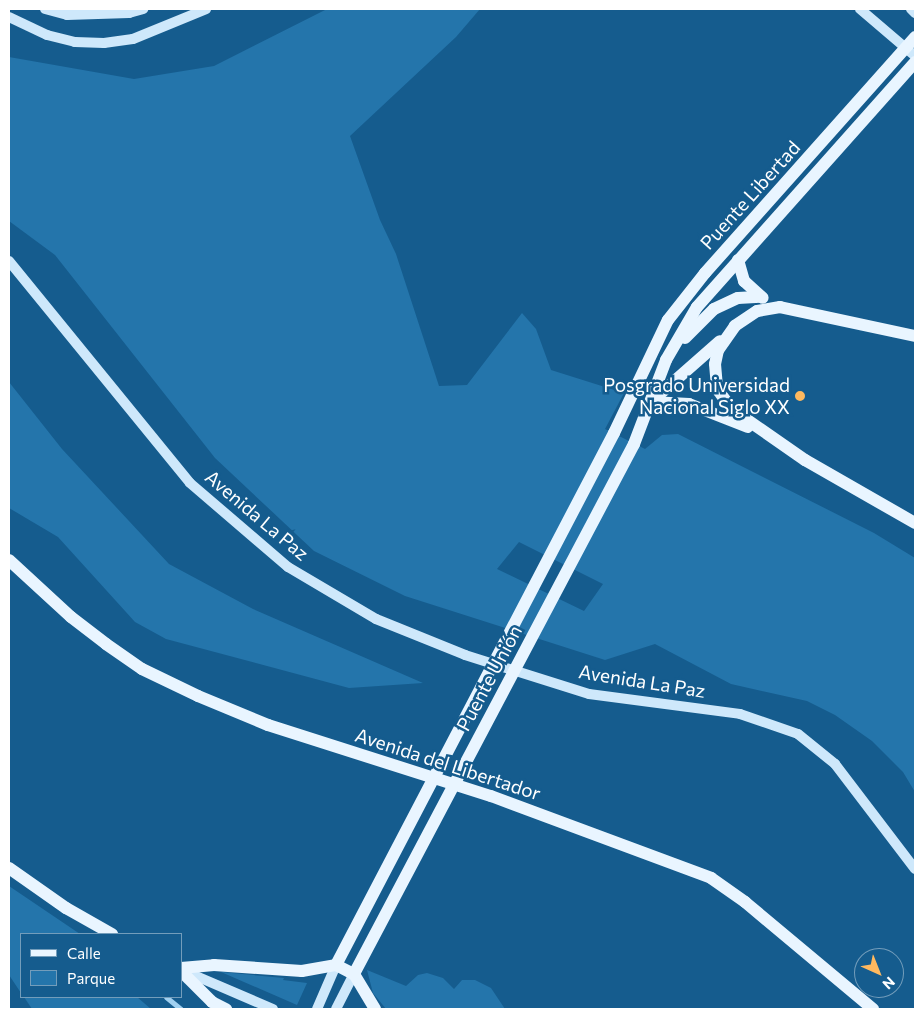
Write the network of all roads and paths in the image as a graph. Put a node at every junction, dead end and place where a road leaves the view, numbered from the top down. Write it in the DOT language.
graph roads {
  1 [pos="45,9"];
  2 [pos="143,9"];
  3 [pos="206,9"];
  4 [pos="860,9"];
  5 [pos="911,9"];
  6 [pos="915,13"];
  7 [pos="9,17"];
  8 [pos="915,37"];
  9 [pos="915,56"];
  10 [pos="915,62"];
  11 [pos="739,258"];
  12 [pos="9,262"];
  13 [pos="760,297"];
  14 [pos="780,307"];
  15 [pos="915,336"];
  16 [pos="725,337"];
  17 [pos="666,360"];
  18 [pos="632,392"];
  19 [pos="651,402"];
  20 [pos="763,434"];
  21 [pos="915,523"];
  22 [pos="9,560"];
  23 [pos="9,868"];
  24 [pos="915,869"];
  25 [pos="110,933"];
  26 [pos="336,964"];
  27 [pos="182,970"];
  28 [pos="182,970"];
  29 [pos="182,971"];
  30 [pos="354,974"];
  31 [pos="167,998"];
  32 [pos="182,1009"];
  33 [pos="226,1009"];
  34 [pos="273,1009"];
  35 [pos="317,1009"];
  36 [pos="336,1009"];
  37 [pos="375,1009"];
  38 [pos="873,1009"];
  1 -- 2 [label="main road"];
  3 -- 7 [label="main road"];
  4 -- 9 [label="main road"];
  5 -- 6 [label="main road"];
  8 -- 18 [label="main road, Puente Libertad"];
  10 -- 11 [label="main road, Puente Libertad"];
  11 -- 13 [label="main road"];
  11 -- 17 [label="main road, Puente Libertad"];
  12 -- 24 [label="main road, Avenida La Paz"];
  13 -- 14 [label="main road"];
  13 -- 17 [label="main road"];
  14 -- 15 [label="main road"];
  14 -- 16 [label="main road"];
  16 -- 19 [label="main road"];
  16 -- 20 [label="main road"];
  17 -- 18 [label="main road"];
  17 -- 19 [label="main road, Puente Unión"];
  18 -- 26 [label="main road, Puente Unión"];
  19 -- 20 [label="main road"];
  19 -- 30 [label="main road, Puente Unión"];
  20 -- 21 [label="main road"];
  22 -- 38 [label="main road, Avenida del Libertador"];
  23 -- 25 [label="main road"];
  26 -- 27 [label="main road"];
  26 -- 30 [label="main road"];
  26 -- 35 [label="main road, Puente Unión"];
  28 -- 34 [label="main road"];
  29 -- 33 [label="main road"];
  30 -- 36 [label="main road, Puente Unión"];
  30 -- 37 [label="main road"];
  31 -- 32 [label="street"];
}
